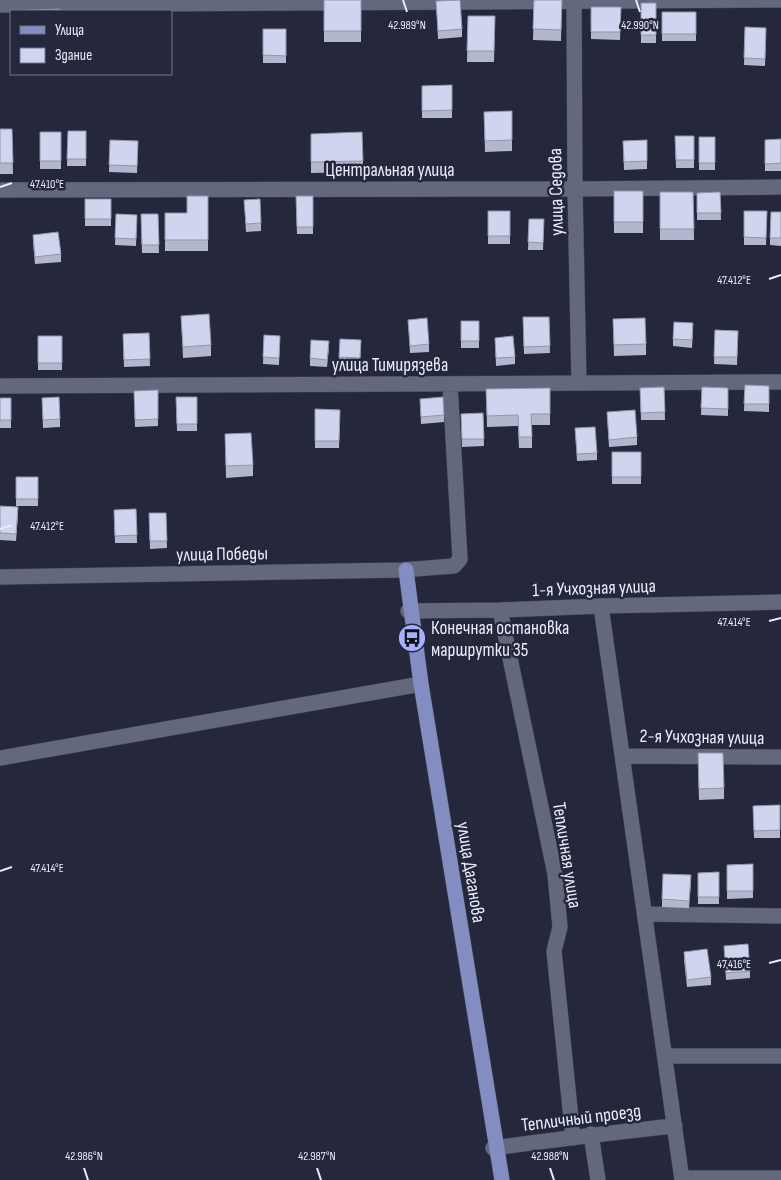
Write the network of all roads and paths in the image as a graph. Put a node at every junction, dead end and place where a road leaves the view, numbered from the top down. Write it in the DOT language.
graph roads {
  1 [pos="781,0"];
  2 [pos="574,1"];
  3 [pos="0,4"];
  4 [pos="781,187"];
  5 [pos="575,189"];
  6 [pos="0,190"];
  7 [pos="781,382"];
  8 [pos="579,383"];
  9 [pos="450,384"];
  10 [pos="0,386"];
  11 [pos="404,570"];
  12 [pos="0,576"];
  13 [pos="781,602"];
  14 [pos="601,606"];
  15 [pos="500,610"];
  16 [pos="410,611"];
  17 [pos="419,684"];
  18 [pos="622,756"];
  19 [pos="781,757"];
  20 [pos="0,758"];
  21 [pos="645,914"];
  22 [pos="781,916"];
  23 [pos="665,1056"];
  24 [pos="781,1056"];
  25 [pos="675,1126"];
  26 [pos="591,1134"];
  27 [pos="573,1138"];
  28 [pos="495,1148"];
  29 [pos="781,1178"];
  30 [pos="682,1179"];
  31 [pos="500,1180"];
  32 [pos="598,1180"];
  1 -- 2 [label="street"];
  2 -- 3 [label="street"];
  2 -- 5 [label="street, улица Седова"];
  4 -- 5 [label="street, Центральная улица"];
  5 -- 6 [label="street, Центральная улица"];
  5 -- 8 [label="street, улица Седова"];
  7 -- 8 [label="street, улица Тимирязева"];
  8 -- 9 [label="street, улица Тимирязева"];
  9 -- 10 [label="street, улица Тимирязева"];
  9 -- 11 [label="street, улица Победы"];
  11 -- 12 [label="street, улица Победы"];
  11 -- 16 [label="main road, улица Даганова"];
  13 -- 14 [label="street, 1-я Учхозная улица"];
  14 -- 15 [label="street, 1-я Учхозная улица"];
  14 -- 18 [label="street"];
  15 -- 16 [label="street, 1-я Учхозная улица"];
  15 -- 27 [label="street, Тепличная улица"];
  16 -- 17 [label="main road, улица Даганова"];
  17 -- 20 [label="street"];
  17 -- 28 [label="main road, улица Даганова"];
  18 -- 19 [label="street, 2-я Учхозная улица"];
  18 -- 21 [label="street"];
  21 -- 22 [label="street"];
  21 -- 23 [label="street"];
  23 -- 24 [label="street"];
  23 -- 25 [label="street"];
  25 -- 26 [label="street, Тепличный проезд"];
  25 -- 30 [label="street"];
  26 -- 27 [label="street, Тепличный проезд"];
  26 -- 32 [label="street"];
  27 -- 28 [label="street, Тепличный проезд"];
  28 -- 31 [label="main road, улица Даганова"];
  29 -- 30 [label="street"];
}
